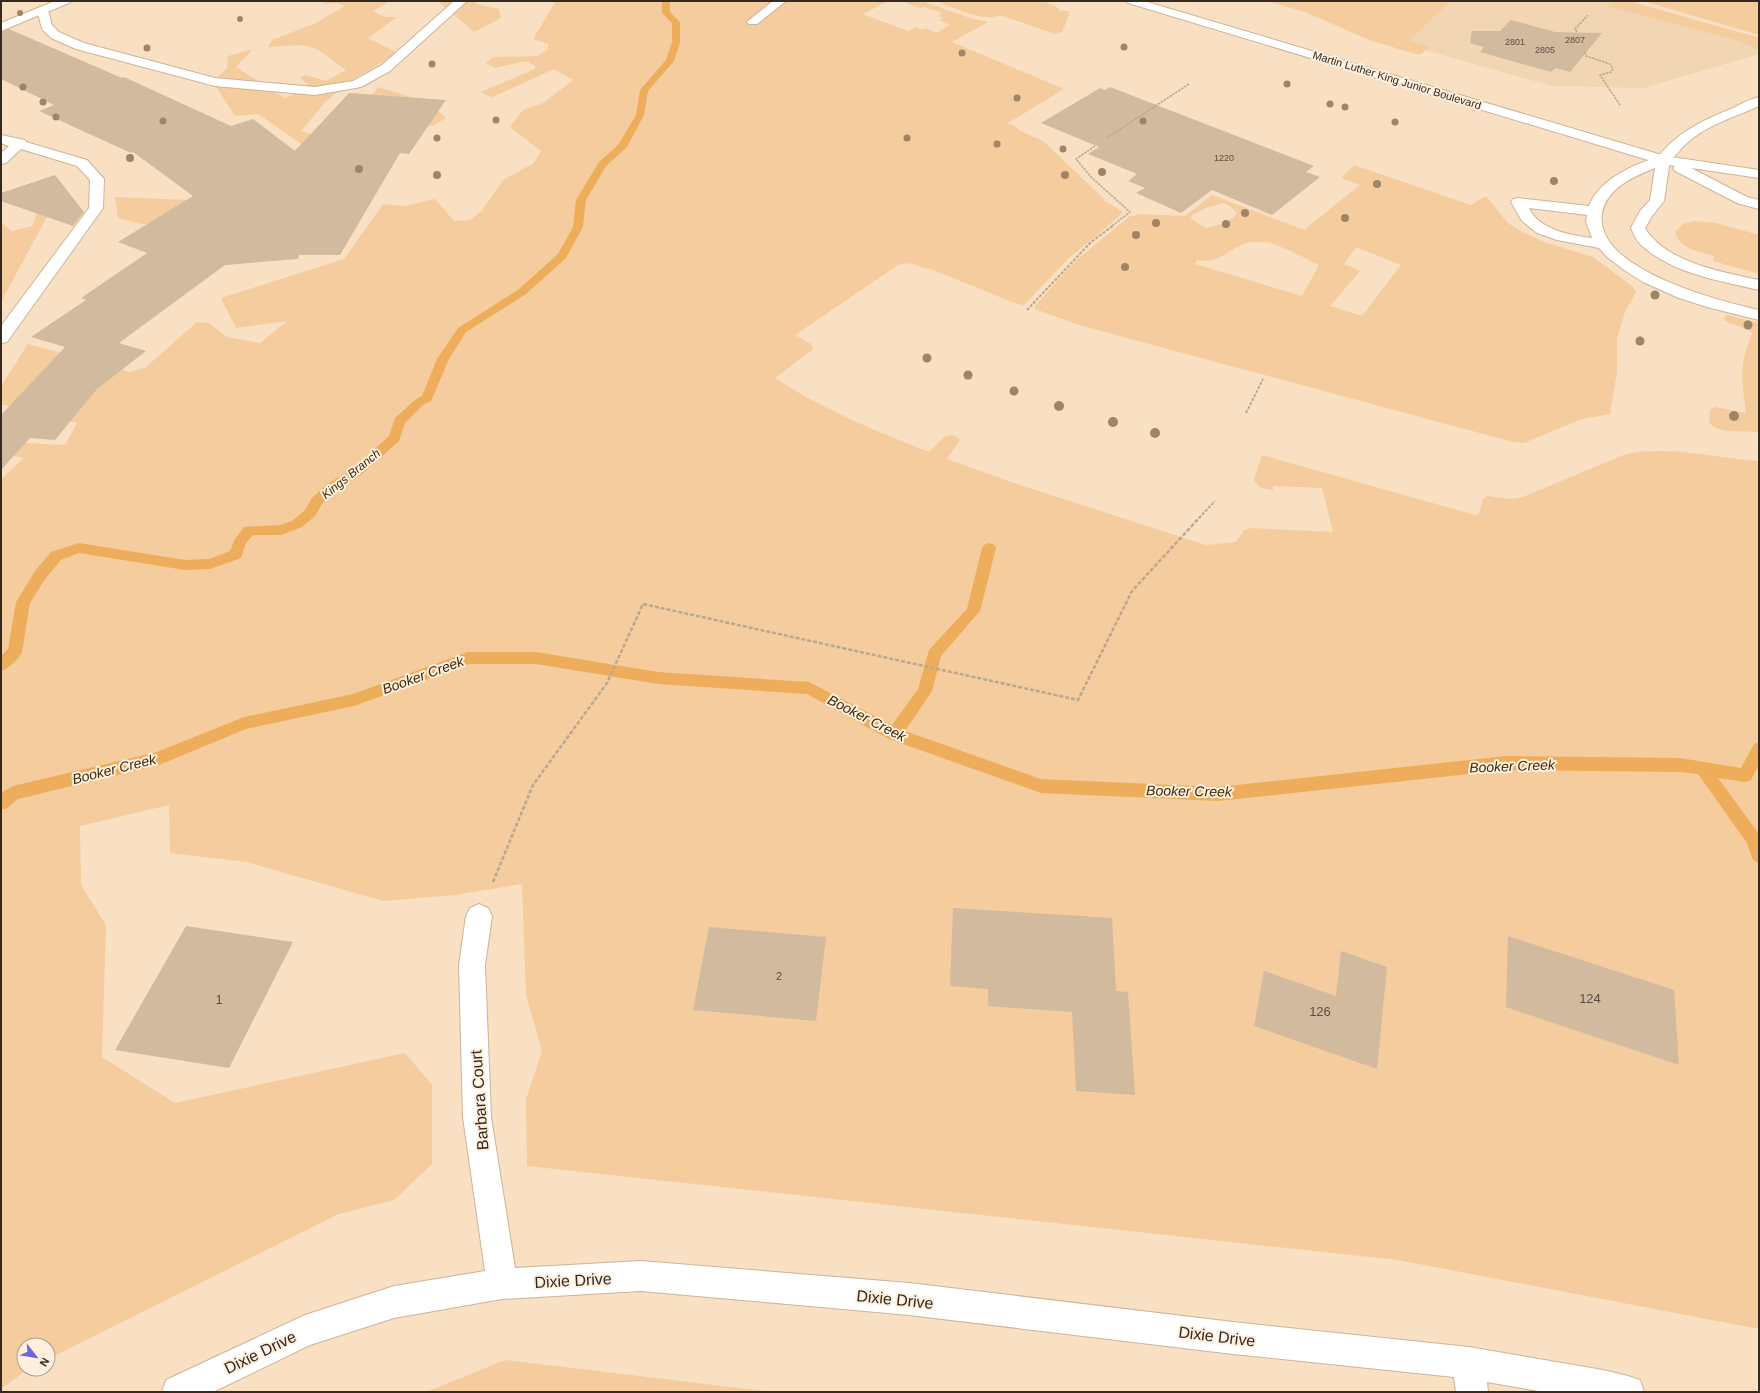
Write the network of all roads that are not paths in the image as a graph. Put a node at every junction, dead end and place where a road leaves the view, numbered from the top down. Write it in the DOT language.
graph roads {
  1 [pos="65,1"];
  2 [pos="462,1"];
  3 [pos="780,1"];
  4 [pos="1132,1"];
  5 [pos="44,9"];
  6 [pos="753,22"];
  7 [pos="1,27"];
  8 [pos="1759,101"];
  9 [pos="1,139"];
  10 [pos="20,144"];
  11 [pos="1,160"];
  12 [pos="1663,160"];
  13 [pos="1759,174"];
  14 [pos="1759,205"];
  15 [pos="1594,211"];
  16 [pos="1602,244"];
  17 [pos="1759,285"];
  18 [pos="1759,315"];
  19 [pos="1,338"];
  20 [pos="479,916"];
  21 [pos="502,1284"];
  22 [pos="1471,1378"];
  23 [pos="178,1392"];
  24 [pos="1628,1392"];
  1 -- 5 [label="street"];
  2 -- 5 [label="street"];
  3 -- 6 [label="street"];
  4 -- 12 [label="street, Martin Luther King Junior Boulevard"];
  5 -- 7 [label="street"];
  8 -- 12 [label="street"];
  9 -- 10 [label="street"];
  10 -- 11 [label="street"];
  10 -- 19 [label="street"];
  12 -- 13 [label="street, Martin Luther King Junior Boulevard"];
  12 -- 14 [label="street, Martin Luther King Junior Boulevard"];
  12 -- 15 [label="street"];
  12 -- 17 [label="street"];
  15 -- 16 [label="street"];
  15 -- 16 [label="street"];
  16 -- 18 [label="street"];
  20 -- 21 [label="street, Barbara Court"];
  21 -- 22 [label="street, Dixie Drive"];
  21 -- 23 [label="street, Dixie Drive"];
  22 -- 24 [label="street, Dixie Drive"];
}
